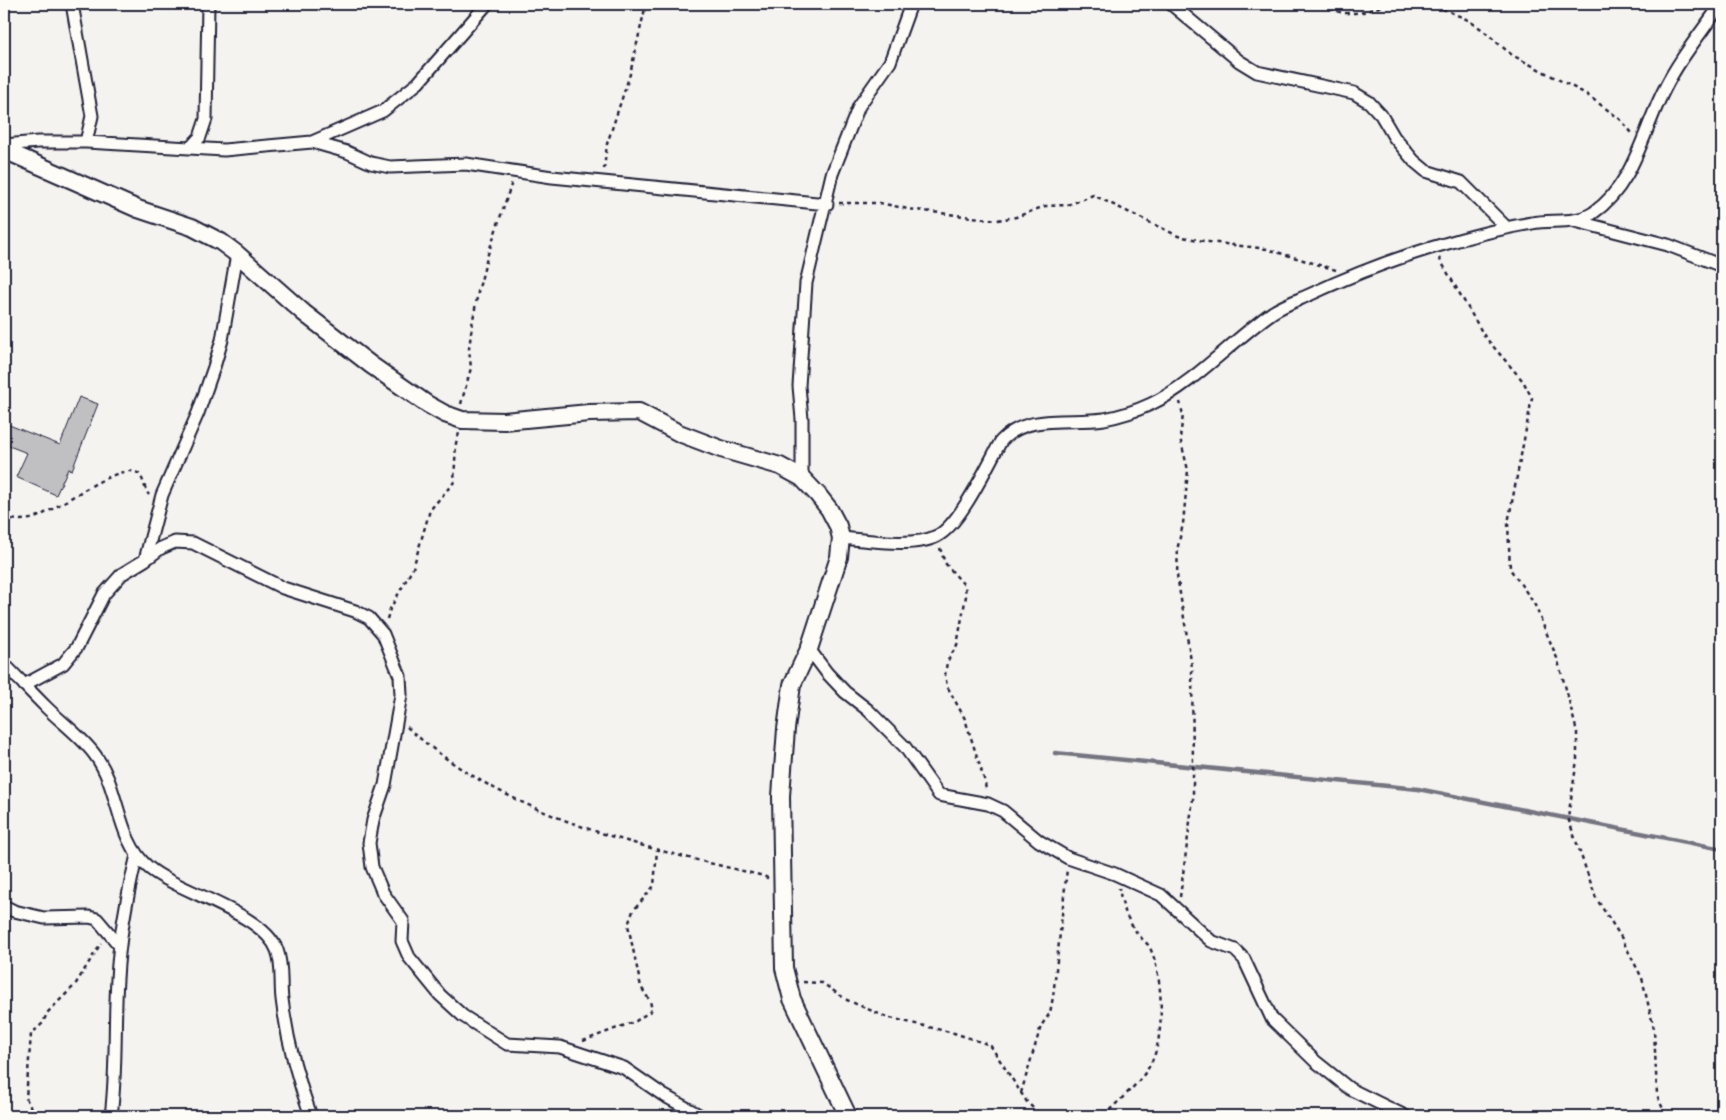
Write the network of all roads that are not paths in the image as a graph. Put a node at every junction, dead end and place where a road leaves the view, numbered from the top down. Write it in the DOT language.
graph roads {
  1 [pos="72,4"];
  2 [pos="208,4"];
  3 [pos="487,4"];
  4 [pos="911,4"];
  5 [pos="1171,4"];
  6 [pos="1722,4"];
  7 [pos="86,142"];
  8 [pos="312,142"];
  9 [pos="4,145"];
  10 [pos="191,147"];
  11 [pos="4,150"];
  12 [pos="827,204"];
  13 [pos="1575,220"];
  14 [pos="1507,228"];
  15 [pos="238,254"];
  16 [pos="1722,266"];
  17 [pos="802,478"];
  18 [pos="841,538"];
  19 [pos="145,560"];
  20 [pos="809,648"];
  21 [pos="4,664"];
  22 [pos="24,685"];
  23 [pos="137,855"];
  24 [pos="4,906"];
  25 [pos="119,945"];
  26 [pos="111,1116"];
  27 [pos="311,1116"];
  28 [pos="701,1116"];
  29 [pos="848,1116"];
  30 [pos="1405,1116"];
  1 -- 7 [label="street"];
  2 -- 10 [label="street"];
  3 -- 8 [label="street"];
  4 -- 12 [label="street"];
  5 -- 14 [label="street"];
  6 -- 13 [label="street"];
  7 -- 9 [label="street"];
  7 -- 10 [label="street"];
  8 -- 10 [label="street"];
  8 -- 12 [label="street"];
  11 -- 15 [label="street"];
  12 -- 17 [label="street"];
  13 -- 14 [label="street"];
  13 -- 16 [label="street"];
  14 -- 18 [label="street"];
  15 -- 17 [label="street"];
  15 -- 19 [label="street"];
  17 -- 18 [label="street"];
  18 -- 20 [label="street"];
  19 -- 22 [label="street"];
  19 -- 28 [label="street"];
  20 -- 29 [label="street"];
  20 -- 30 [label="street"];
  21 -- 22 [label="street"];
  22 -- 23 [label="street"];
  23 -- 25 [label="street"];
  23 -- 27 [label="street"];
  24 -- 25 [label="street"];
  25 -- 26 [label="street"];
}
